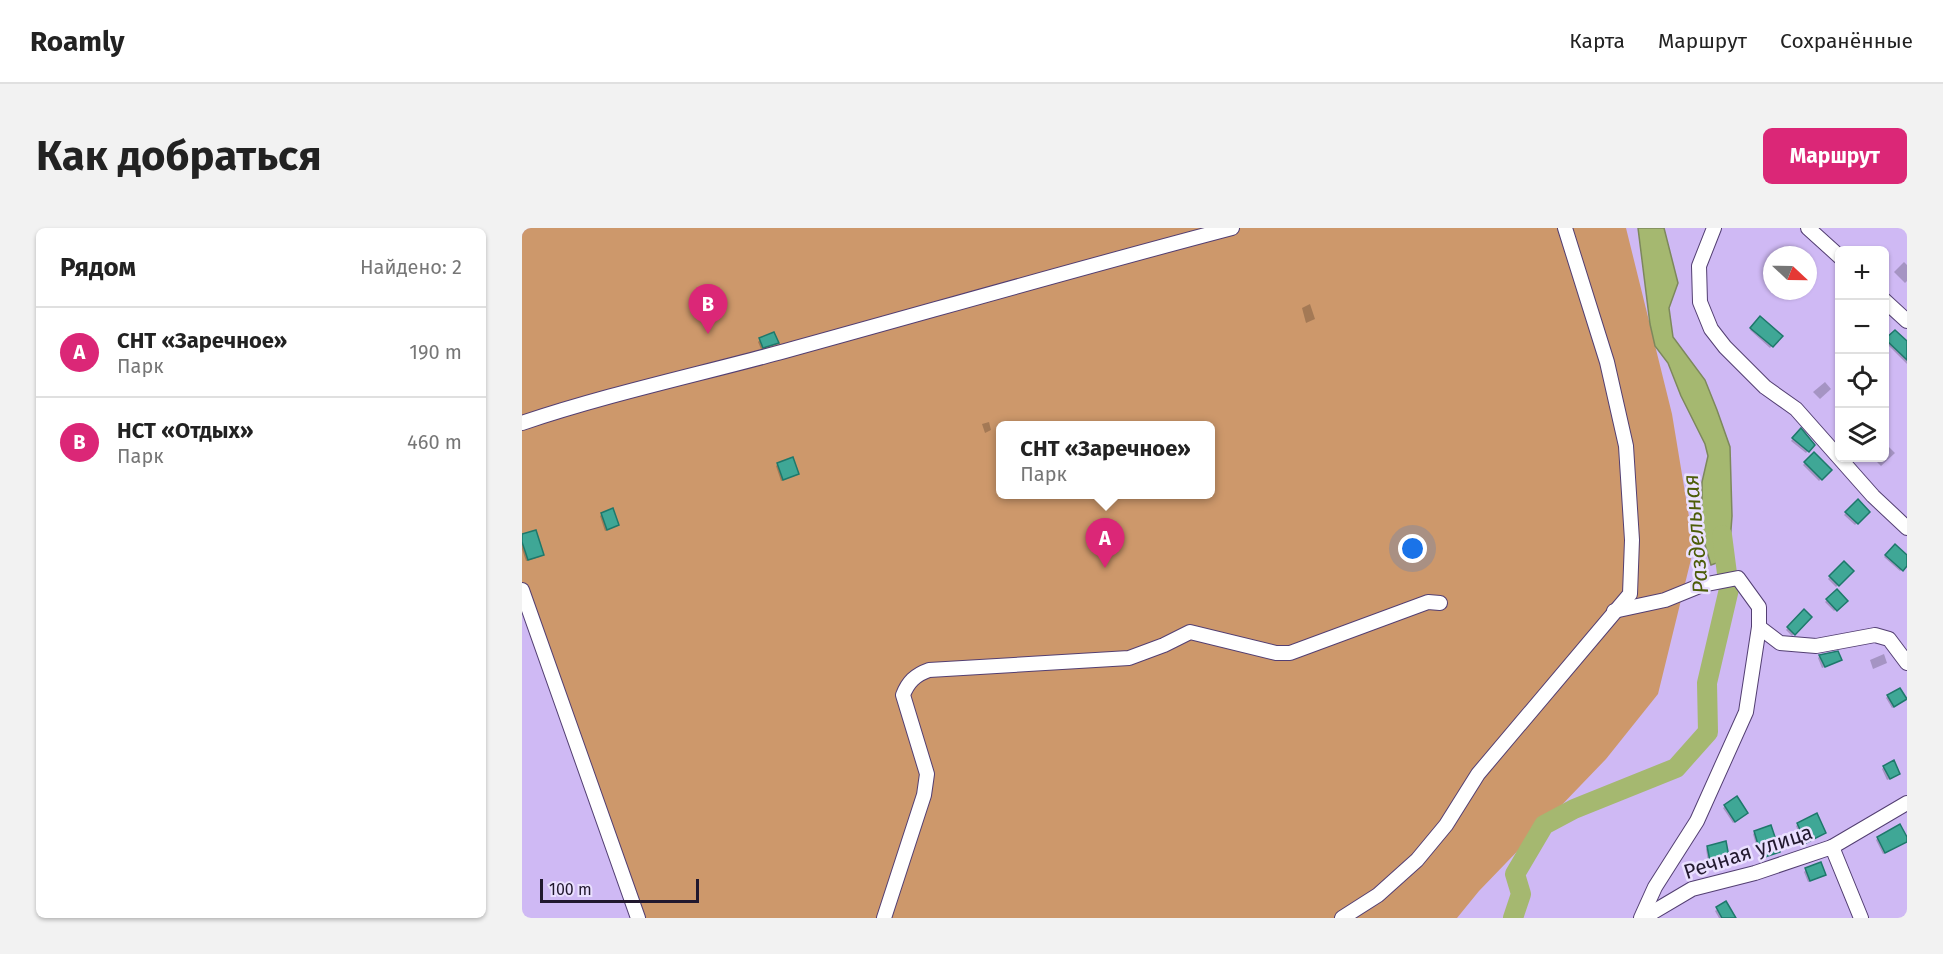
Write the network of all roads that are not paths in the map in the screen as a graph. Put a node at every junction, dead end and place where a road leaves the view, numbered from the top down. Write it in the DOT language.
graph roads {
  1 [pos="1232,228"];
  2 [pos="1565,228"];
  3 [pos="1714,228"];
  4 [pos="1808,228"];
  5 [pos="1189,233"];
  6 [pos="1835,253"];
  7 [pos="1889,305"];
  8 [pos="1907,321"];
  9 [pos="522,423"];
  10 [pos="1907,528"];
  11 [pos="522,590"];
  12 [pos="1440,603"];
  13 [pos="1614,611"];
  14 [pos="1760,627"];
  15 [pos="1907,663"];
  16 [pos="1907,803"];
  17 [pos="1832,847"];
  18 [pos="638,918"];
  19 [pos="884,918"];
  20 [pos="1342,918"];
  21 [pos="1642,918"];
  22 [pos="1861,918"];
  1 -- 5 [label="street"];
  2 -- 13 [label="street"];
  3 -- 10 [label="street"];
  4 -- 6 [label="street"];
  5 -- 9 [label="street"];
  7 -- 8 [label="street"];
  11 -- 18 [label="street"];
  12 -- 19 [label="street"];
  13 -- 14 [label="street"];
  13 -- 20 [label="street"];
  14 -- 15 [label="street"];
  14 -- 21 [label="street"];
  16 -- 17 [label="street"];
  17 -- 21 [label="street, Речная улица"];
  17 -- 22 [label="street, Речная улица"];
}
